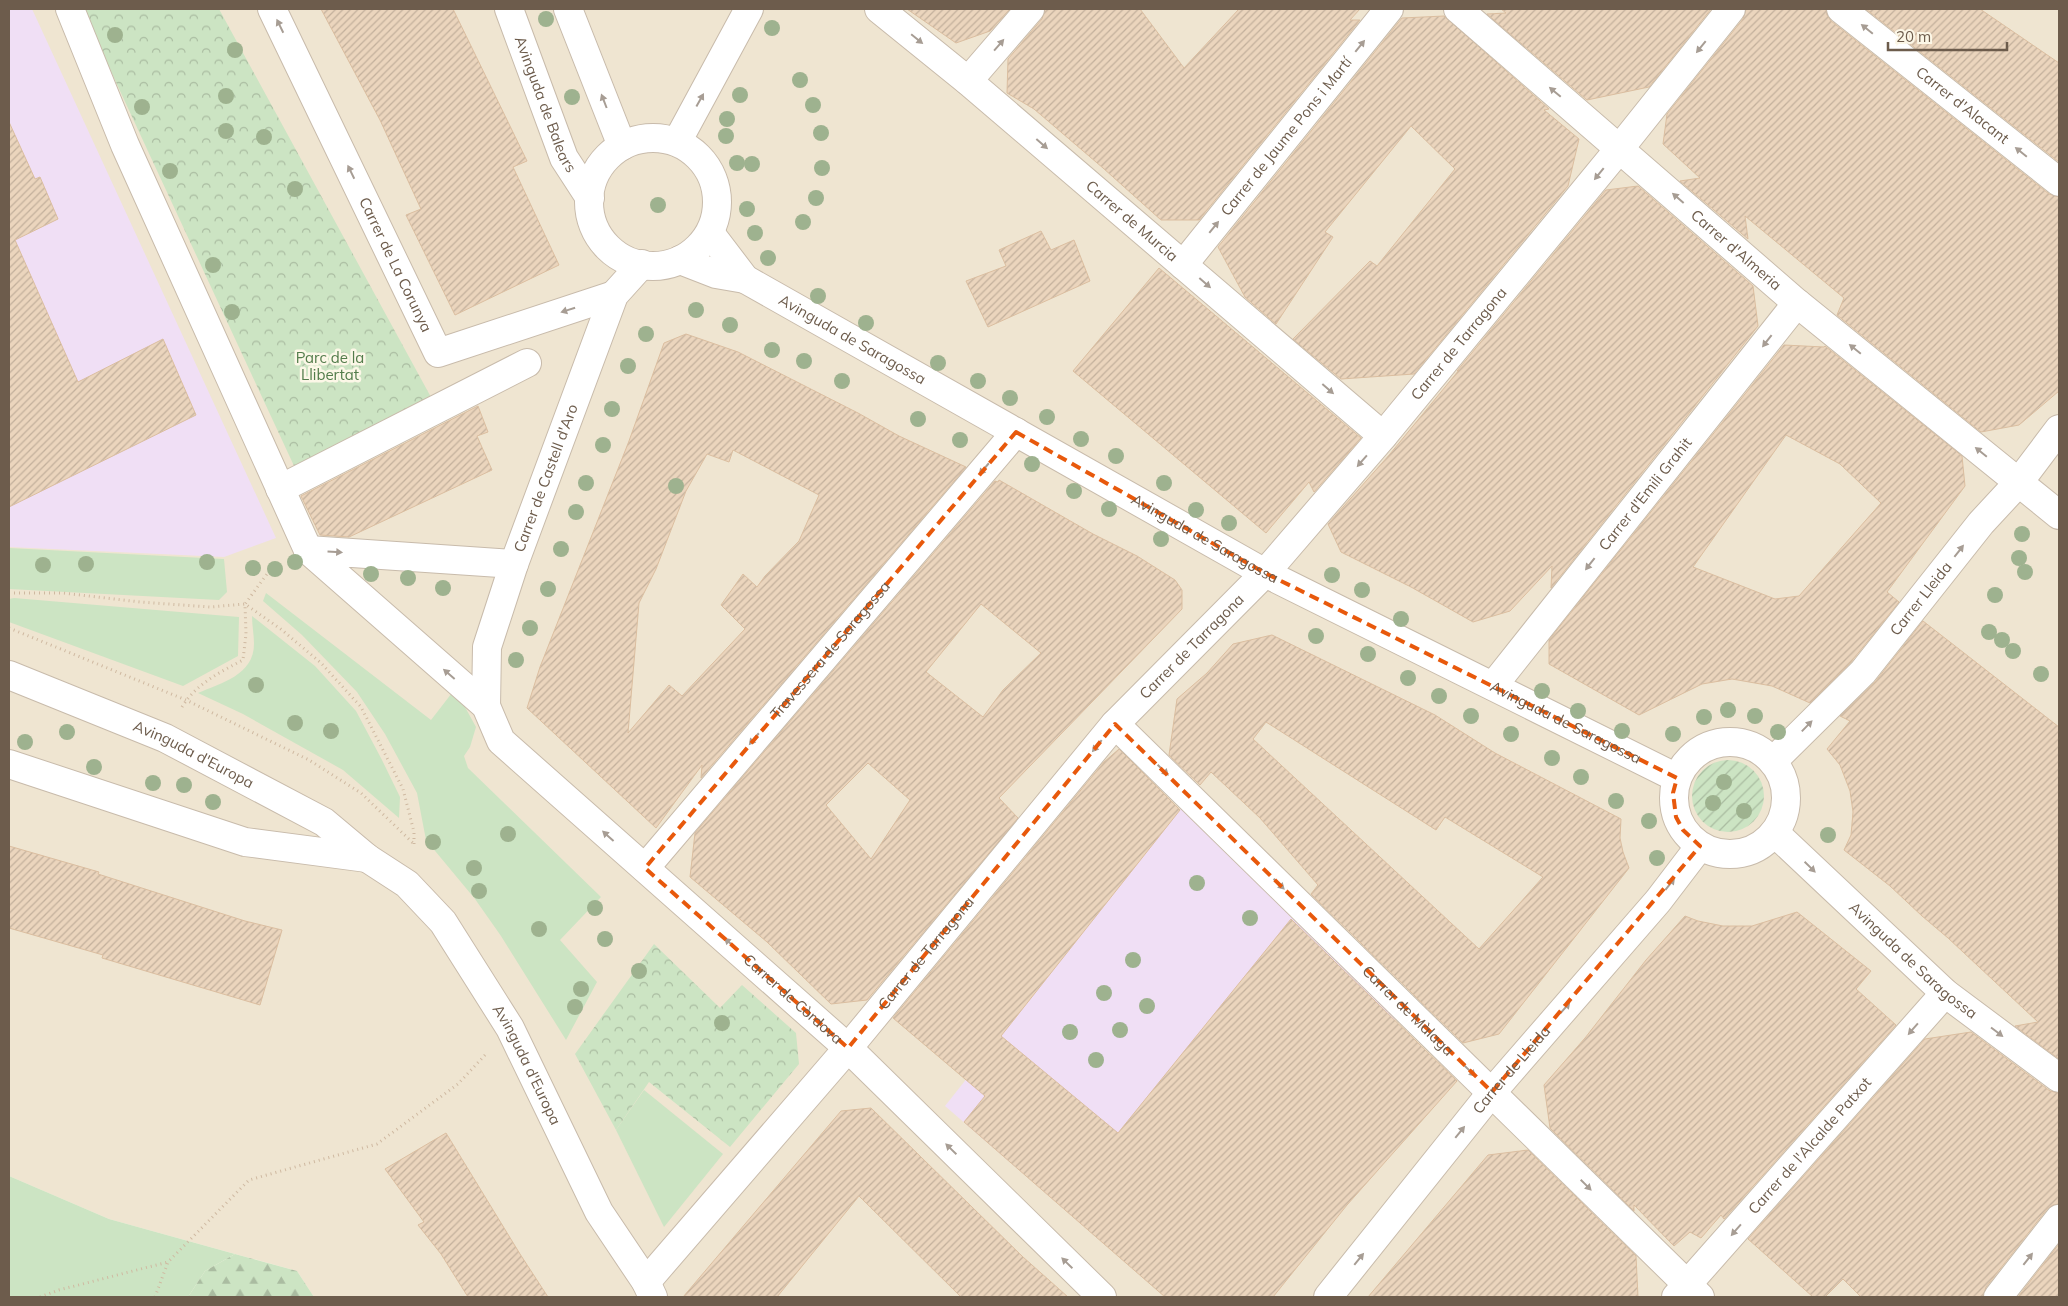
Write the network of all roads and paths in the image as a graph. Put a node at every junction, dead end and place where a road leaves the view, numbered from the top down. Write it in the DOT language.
graph roads {
  1 [pos="70,9"];
  2 [pos="272,9"];
  3 [pos="509,9"];
  4 [pos="568,9"];
  5 [pos="749,9"];
  6 [pos="879,9"];
  7 [pos="1030,9"];
  8 [pos="1390,9"];
  9 [pos="1458,9"];
  10 [pos="1731,9"];
  11 [pos="1841,9"];
  12 [pos="968,81"];
  13 [pos="677,142"];
  14 [pos="622,146"];
  15 [pos="1620,148"];
  16 [pos="2059,182"];
  17 [pos="590,198"];
  18 [pos="710,232"];
  19 [pos="680,260"];
  20 [pos="642,264"];
  21 [pos="1183,265"];
  22 [pos="745,279"];
  23 [pos="614,295"];
  24 [pos="1797,303"];
  25 [pos="527,363"];
  26 [pos="2059,430"];
  27 [pos="1016,432"];
  28 [pos="1383,436"];
  29 [pos="2019,482"];
  30 [pos="280,489"];
  31 [pos="2059,515"];
  32 [pos="308,550"];
  33 [pos="514,564"];
  34 [pos="1265,573"];
  35 [pos="9,593"];
  36 [pos="245,604"];
  37 [pos="9,628"];
  38 [pos="9,674"];
  39 [pos="1492,686"];
  40 [pos="186,700"];
  41 [pos="486,706"];
  42 [pos="1115,724"];
  43 [pos="165,738"];
  44 [pos="1773,761"];
  45 [pos="9,764"];
  46 [pos="1677,778"];
  47 [pos="1774,833"];
  48 [pos="1700,846"];
  49 [pos="367,858"];
  50 [pos="645,868"];
  51 [pos="1945,993"];
  52 [pos="510,1028"];
  53 [pos="848,1048"];
  54 [pos="2059,1078"];
  55 [pos="1492,1092"];
  56 [pos="2059,1219"];
  57 [pos="168,1262"];
  58 [pos="650,1290"];
  59 [pos="1688,1293"];
  60 [pos="40,1297"];
  61 [pos="155,1297"];
  62 [pos="1102,1297"];
  63 [pos="1328,1297"];
  64 [pos="1998,1297"];
  1 -- 30 [label="street"];
  23 -- 2 [label="street, Carrer de La Corunya, one-way"];
  3 -- 17 [label="street, Avinguda de Balears"];
  14 -- 4 [label="street, one-way"];
  13 -- 5 [label="street, one-way"];
  6 -- 12 [label="street, Carrer de Murcia, one-way"];
  12 -- 7 [label="street, one-way"];
  21 -- 8 [label="street, Carrer de Jaume Pons i Martí, one-way"];
  15 -- 9 [label="street, Carrer d'Almeria, one-way"];
  10 -- 15 [label="street, Carrer de Tarragona, one-way"];
  16 -- 11 [label="street, Carrer d'Alacant, one-way"];
  12 -- 21 [label="street, Carrer de Murcia, one-way"];
  13 -- 14 [label="street"];
  13 -- 18 [label="street"];
  14 -- 17 [label="street"];
  24 -- 15 [label="street, Carrer d'Almeria, one-way"];
  15 -- 28 [label="street, Carrer de Tarragona, one-way"];
  17 -- 20 [label="street"];
  18 -- 19 [label="street"];
  18 -- 22 [label="street, Avinguda de Saragossa"];
  19 -- 20 [label="street"];
  19 -- 22 [label="street, Avinguda de Saragossa"];
  20 -- 23 [label="street, Carrer de Castell d'Aro"];
  21 -- 28 [label="street, Carrer de Murcia, one-way"];
  22 -- 27 [label="street, Avinguda de Saragossa"];
  23 -- 33 [label="street, Carrer de Castell d'Aro"];
  29 -- 24 [label="street, Carrer d'Almeria, one-way"];
  24 -- 39 [label="street, Carrer d'Emili Grahit, one-way"];
  25 -- 30 [label="street"];
  26 -- 29 [label="street, Carrer Lleida"];
  27 -- 34 [label="street, Avinguda de Saragossa"];
  27 -- 50 [label="street, Travessera de Saragossa, one-way"];
  28 -- 34 [label="street, Carrer de Tarragona, one-way"];
  29 -- 31 [label="street, Carrer d'Almeria"];
  44 -- 29 [label="street, Carrer Lleida, one-way"];
  30 -- 32 [label="street"];
  32 -- 33 [label="street, one-way"];
  32 -- 36 [label="path"];
  41 -- 32 [label="street, one-way"];
  33 -- 41 [label="street, Carrer de Castell d'Aro"];
  34 -- 39 [label="street, Avinguda de Saragossa"];
  34 -- 42 [label="street, Carrer de Tarragona"];
  35 -- 36 [label="path"];
  36 -- 40 [label="path"];
  36 -- 40 [label="path"];
  37 -- 40 [label="path"];
  38 -- 43 [label="street, Avinguda d'Europa"];
  39 -- 46 [label="street, Avinguda de Saragossa"];
  40 -- 43 [label="path"];
  50 -- 41 [label="street, Carrer de Còrdova, one-way"];
  42 -- 53 [label="street, Carrer de Tarragona, one-way"];
  42 -- 55 [label="street, Carrer de Màlaga, one-way"];
  43 -- 49 [label="street, Avinguda d'Europa"];
  44 -- 46 [label="street"];
  44 -- 47 [label="street"];
  45 -- 49 [label="street, Avinguda d'Europa"];
  46 -- 48 [label="street"];
  47 -- 48 [label="street"];
  47 -- 51 [label="street, Avinguda de Saragossa, one-way"];
  55 -- 48 [label="street, Carrer de Lleida, one-way"];
  49 -- 52 [label="street, Avinguda d'Europa"];
  53 -- 50 [label="street, Carrer de Còrdova, one-way"];
  51 -- 54 [label="street, Avinguda de Saragossa, one-way"];
  51 -- 59 [label="street, Carrer de l'Alcalde Patxot, one-way"];
  52 -- 57 [label="path"];
  52 -- 58 [label="street, Avinguda d'Europa"];
  53 -- 58 [label="street, Carrer de Tarragona"];
  62 -- 53 [label="street, Carrer de Còrdova, one-way"];
  55 -- 59 [label="street, Carrer de Màlaga, one-way"];
  63 -- 55 [label="street, Carrer de Lleida, one-way"];
  64 -- 56 [label="street, one-way"];
  57 -- 60 [label="path"];
  57 -- 61 [label="path"];
}
